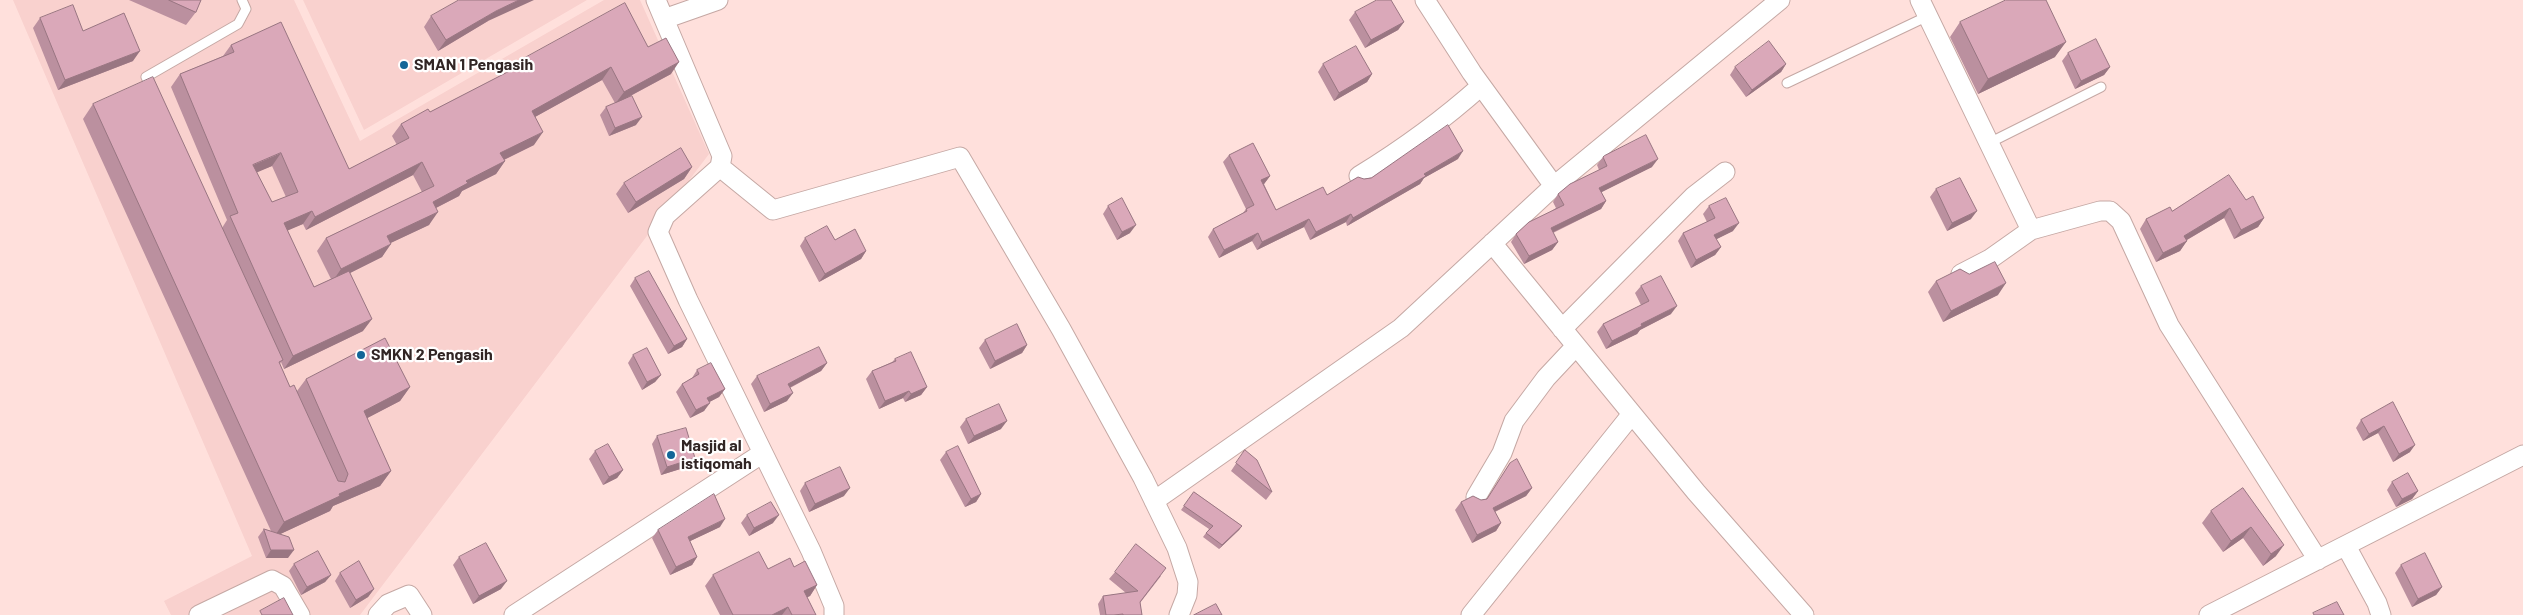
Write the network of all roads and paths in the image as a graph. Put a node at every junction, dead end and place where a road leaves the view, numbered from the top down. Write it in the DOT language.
graph roads {
  1 [pos="242,0"];
  2 [pos="656,0"];
  3 [pos="718,0"];
  4 [pos="1425,0"];
  5 [pos="1780,0"];
  6 [pos="1924,8"];
  7 [pos="664,19"];
  8 [pos="1787,83"];
  9 [pos="1481,86"];
  10 [pos="2101,87"];
  11 [pos="154,95"];
  12 [pos="1989,143"];
  13 [pos="720,167"];
  14 [pos="1725,172"];
  15 [pos="1360,176"];
  16 [pos="1554,186"];
  17 [pos="2031,230"];
  18 [pos="1492,243"];
  19 [pos="1961,274"];
  20 [pos="1562,329"];
  21 [pos="1576,346"];
  22 [pos="1632,414"];
  23 [pos="763,453"];
  24 [pos="2523,454"];
  25 [pos="1476,497"];
  26 [pos="1154,500"];
  27 [pos="2346,546"];
  28 [pos="2318,560"];
  29 [pos="199,615"];
  30 [pos="300,615"];
  31 [pos="378,615"];
  32 [pos="422,615"];
  33 [pos="514,615"];
  34 [pos="834,615"];
  35 [pos="1179,615"];
  36 [pos="1471,615"];
  37 [pos="1804,615"];
  38 [pos="2209,615"];
  39 [pos="2381,615"];
  1 -- 11 [label="lane"];
  2 -- 7 [label="street"];
  3 -- 7 [label="street"];
  4 -- 9 [label="street"];
  5 -- 16 [label="street"];
  6 -- 8 [label="lane"];
  6 -- 12 [label="street"];
  7 -- 13 [label="street"];
  9 -- 15 [label="street"];
  9 -- 16 [label="street"];
  10 -- 12 [label="lane"];
  12 -- 17 [label="street"];
  13 -- 23 [label="street"];
  13 -- 26 [label="street"];
  14 -- 20 [label="street"];
  16 -- 18 [label="street"];
  17 -- 19 [label="street"];
  17 -- 28 [label="street"];
  18 -- 20 [label="street"];
  18 -- 26 [label="street"];
  20 -- 21 [label="street"];
  21 -- 22 [label="street"];
  21 -- 25 [label="street"];
  22 -- 36 [label="street"];
  22 -- 37 [label="street"];
  23 -- 33 [label="street"];
  23 -- 34 [label="street"];
  24 -- 27 [label="street"];
  26 -- 35 [label="street"];
  27 -- 28 [label="street"];
  27 -- 39 [label="street"];
  28 -- 38 [label="street"];
  29 -- 30 [label="street"];
  31 -- 32 [label="street"];
}
